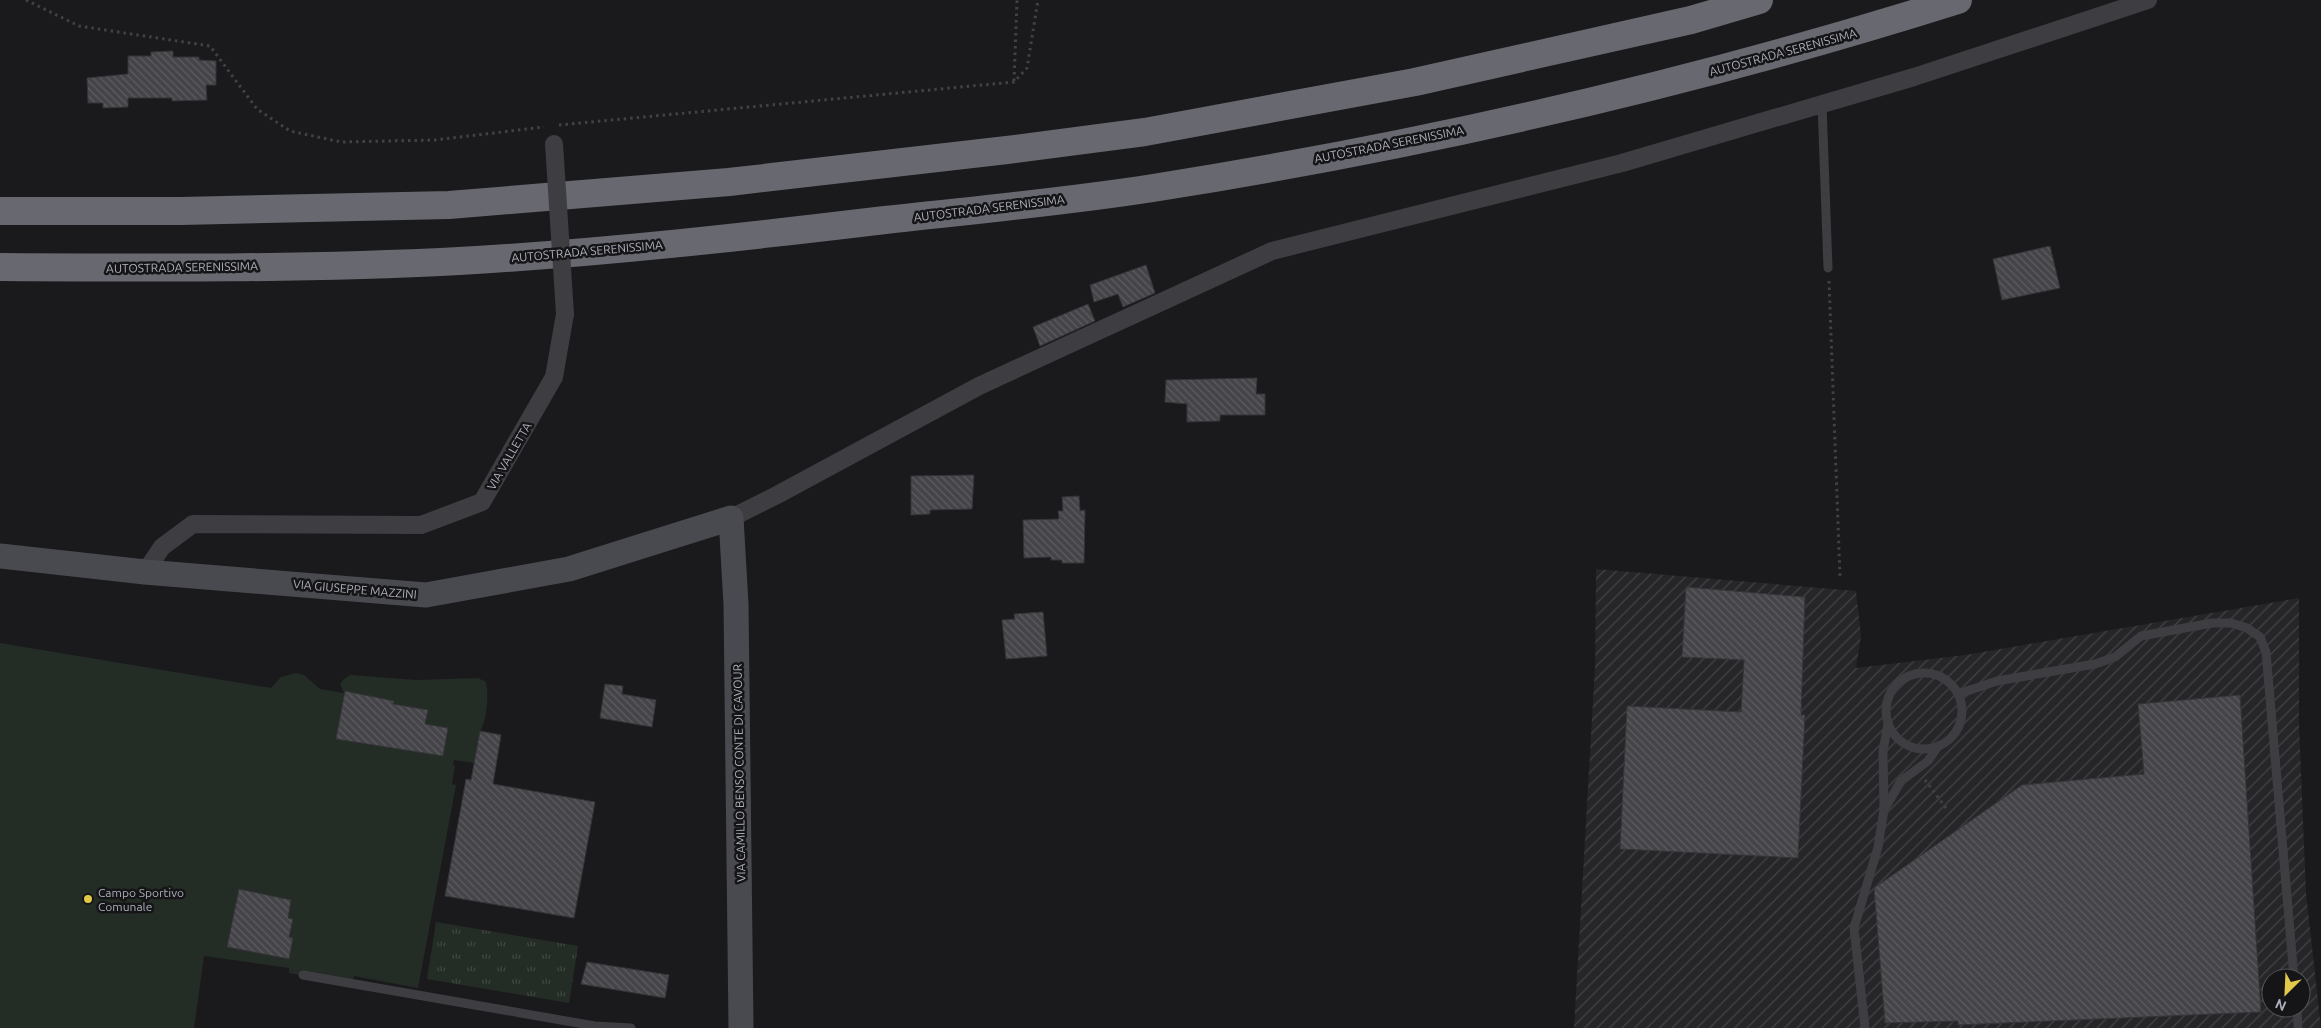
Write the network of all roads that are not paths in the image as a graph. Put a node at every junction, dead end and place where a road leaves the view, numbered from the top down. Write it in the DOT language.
graph roads {
  1 [pos="1759,0"];
  2 [pos="1958,0"];
  3 [pos="2148,0"];
  4 [pos="1822,104"];
  5 [pos="554,144"];
  6 [pos="0,211"];
  7 [pos="0,267"];
  8 [pos="1828,268"];
  9 [pos="731,518"];
  10 [pos="0,556"];
  11 [pos="145,572"];
  12 [pos="1958,694"];
  13 [pos="1888,724"];
  14 [pos="1938,746"];
  15 [pos="1884,810"];
  16 [pos="2293,968"];
  17 [pos="303,975"];
  18 [pos="631,1028"];
  19 [pos="741,1028"];
  20 [pos="1865,1028"];
  1 -- 6 [label="highway"];
  2 -- 7 [label="highway, AUTOSTRADA SERENISSIMA"];
  3 -- 4 [label="street"];
  4 -- 8 [label="lane"];
  4 -- 9 [label="street"];
  5 -- 11 [label="street, VIA VALLETTA, bridge"];
  9 -- 11 [label="street, VIA GIUSEPPE MAZZINI"];
  9 -- 19 [label="street, VIA CAMILLO BENSO CONTE DI CAVOUR"];
  10 -- 11 [label="street, VIA GIUSEPPE MAZZINI"];
  12 -- 13 [label="lane"];
  12 -- 14 [label="lane"];
  12 -- 16 [label="lane"];
  13 -- 14 [label="lane"];
  13 -- 15 [label="lane"];
  14 -- 15 [label="lane"];
  15 -- 20 [label="lane"];
  17 -- 18 [label="lane"];
}
